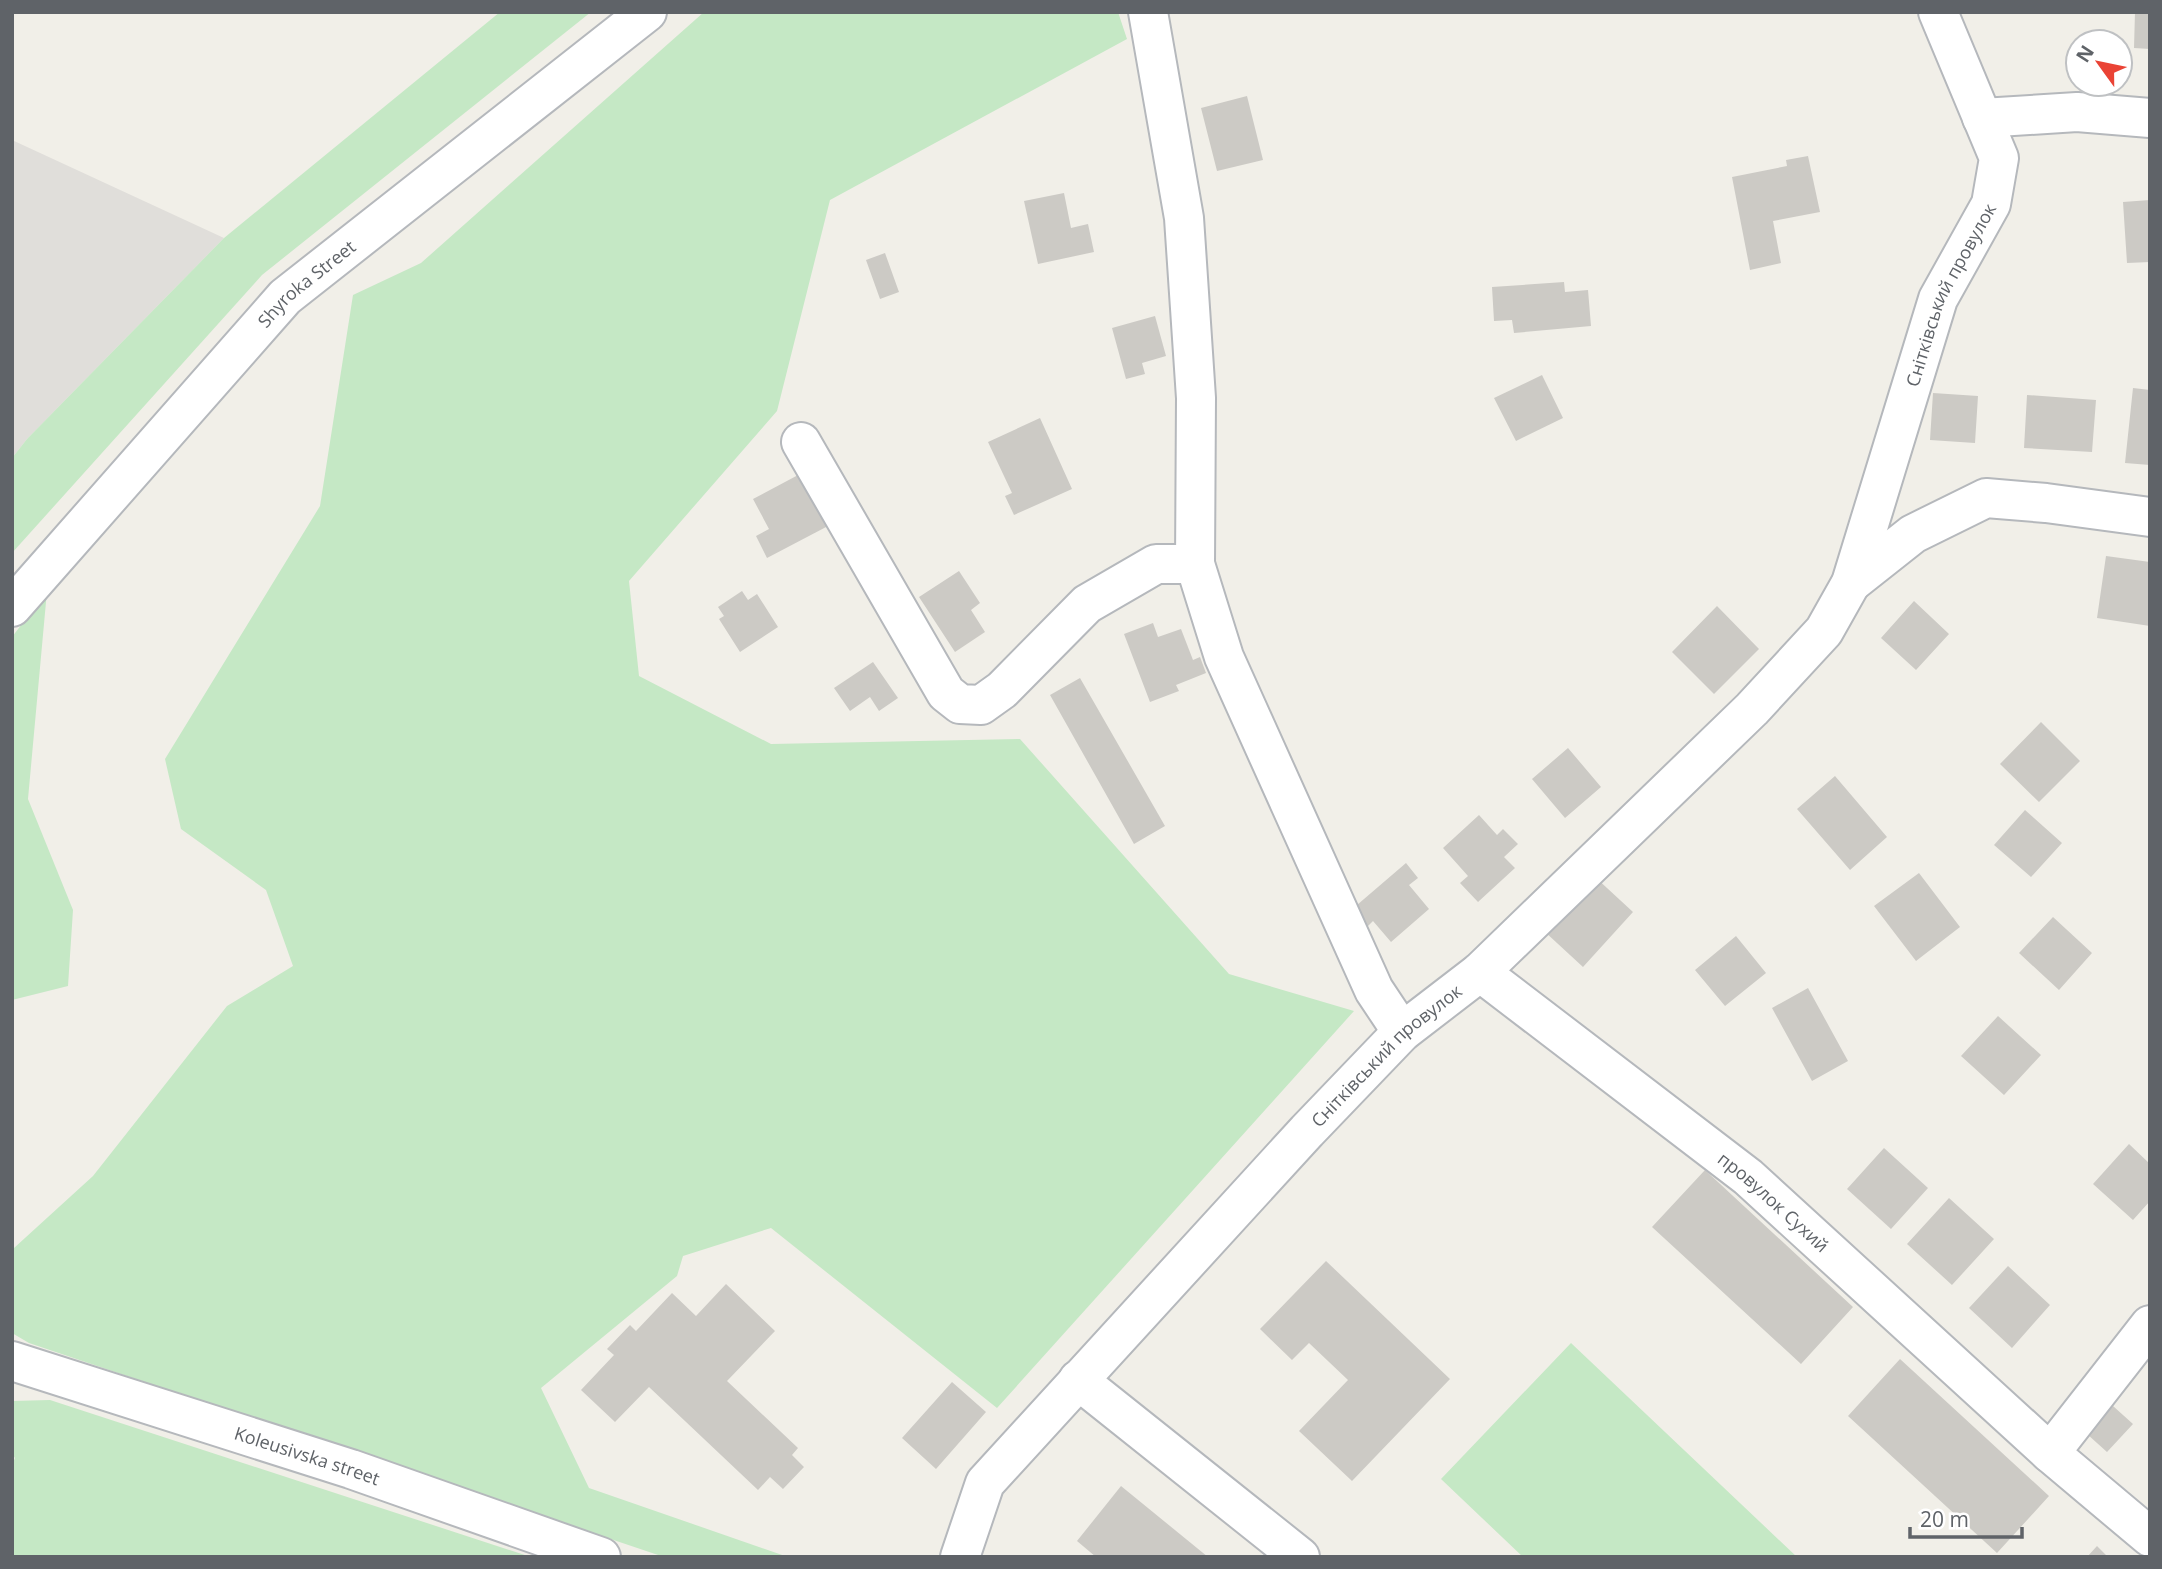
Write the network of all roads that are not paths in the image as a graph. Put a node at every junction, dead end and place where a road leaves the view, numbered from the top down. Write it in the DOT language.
graph roads {
  1 [pos="647,12"];
  2 [pos="1148,12"];
  3 [pos="1938,12"];
  4 [pos="1982,118"];
  5 [pos="2150,118"];
  6 [pos="802,442"];
  7 [pos="2150,517"];
  8 [pos="1195,564"];
  9 [pos="1851,583"];
  10 [pos="12,607"];
  11 [pos="1480,971"];
  12 [pos="1402,1032"];
  13 [pos="2150,1325"];
  14 [pos="12,1361"];
  15 [pos="1078,1380"];
  16 [pos="2050,1453"];
  17 [pos="2150,1537"];
  18 [pos="601,1557"];
  19 [pos="960,1557"];
  20 [pos="1300,1557"];
  1 -- 10 [label="street, Shyroka Street"];
  2 -- 8 [label="street"];
  3 -- 4 [label="street, Снітківський провулок"];
  4 -- 5 [label="street"];
  4 -- 9 [label="street, Снітківський провулок"];
  6 -- 8 [label="street"];
  7 -- 9 [label="street, Снітківський провулок"];
  8 -- 12 [label="street"];
  9 -- 11 [label="street, Снітківський провулок"];
  11 -- 12 [label="street, Снітківський провулок"];
  11 -- 16 [label="street, провулок Сухий"];
  12 -- 15 [label="street, Снітківський провулок"];
  13 -- 16 [label="street"];
  14 -- 18 [label="street, Koleusivska street"];
  15 -- 19 [label="street, Снітківський провулок"];
  15 -- 20 [label="street"];
  16 -- 17 [label="street, провулок Сухий"];
}
